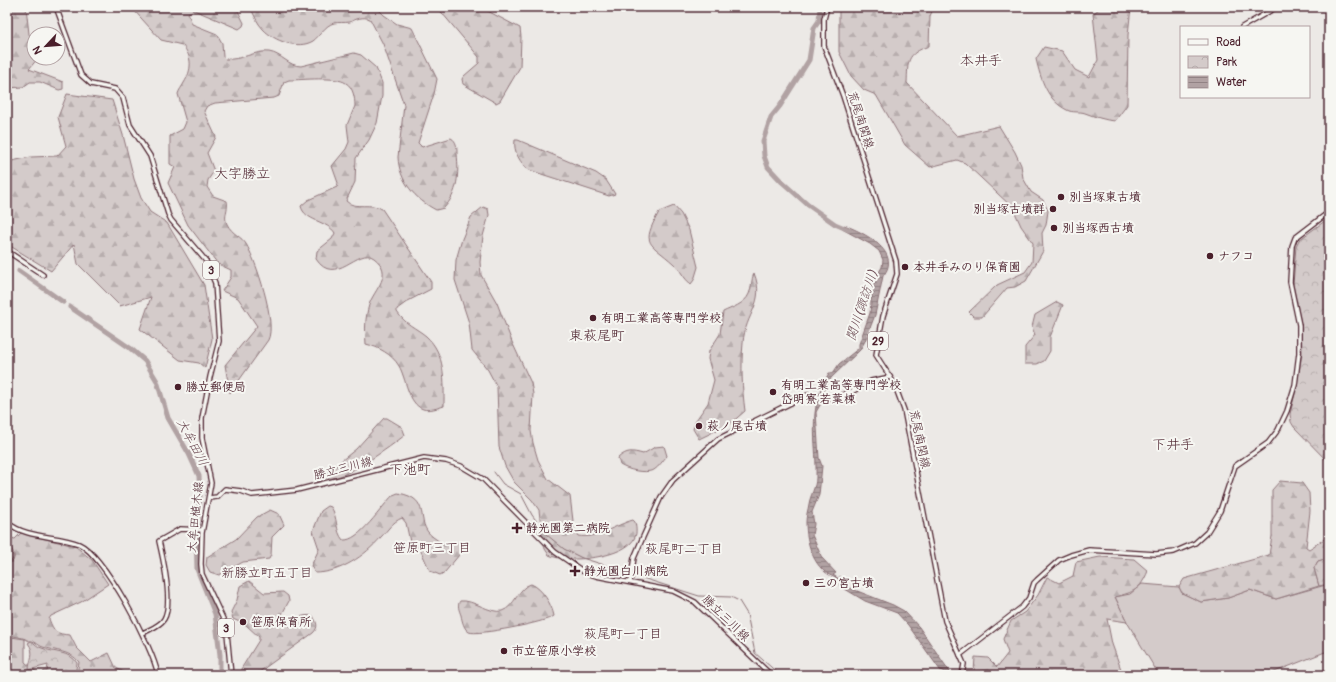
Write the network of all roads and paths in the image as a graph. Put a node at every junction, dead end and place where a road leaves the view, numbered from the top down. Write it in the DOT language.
graph roads {
  1 [pos="56,7"];
  2 [pos="827,7"];
  3 [pos="1277,7"];
  4 [pos="1244,26"];
  5 [pos="1329,212"];
  6 [pos="7,252"];
  7 [pos="43,275"];
  8 [pos="890,377"];
  9 [pos="209,498"];
  10 [pos="7,522"];
  11 [pos="199,530"];
  12 [pos="630,582"];
  13 [pos="143,633"];
  14 [pos="960,655"];
  15 [pos="158,675"];
  16 [pos="231,675"];
  17 [pos="771,675"];
  18 [pos="962,675"];
  1 -- 9 [label="main road, 大牟田植木線 / 3"];
  2 -- 8 [label="main road, 荒尾南関線 / 29"];
  3 -- 4 [label="main road"];
  5 -- 14 [label="main road"];
  6 -- 7 [label="main road"];
  8 -- 12 [label="main road"];
  8 -- 14 [label="main road, 荒尾南関線 / 29"];
  9 -- 11 [label="main road, 大牟田植木線 / 3"];
  9 -- 12 [label="main road, 勝立三川線"];
  10 -- 13 [label="main road"];
  11 -- 13 [label="main road"];
  11 -- 16 [label="main road, 大牟田植木線 / 3"];
  12 -- 17 [label="main road, 勝立三川線"];
  13 -- 15 [label="main road"];
  14 -- 18 [label="main road, 荒尾南関線 / 29"];
}
